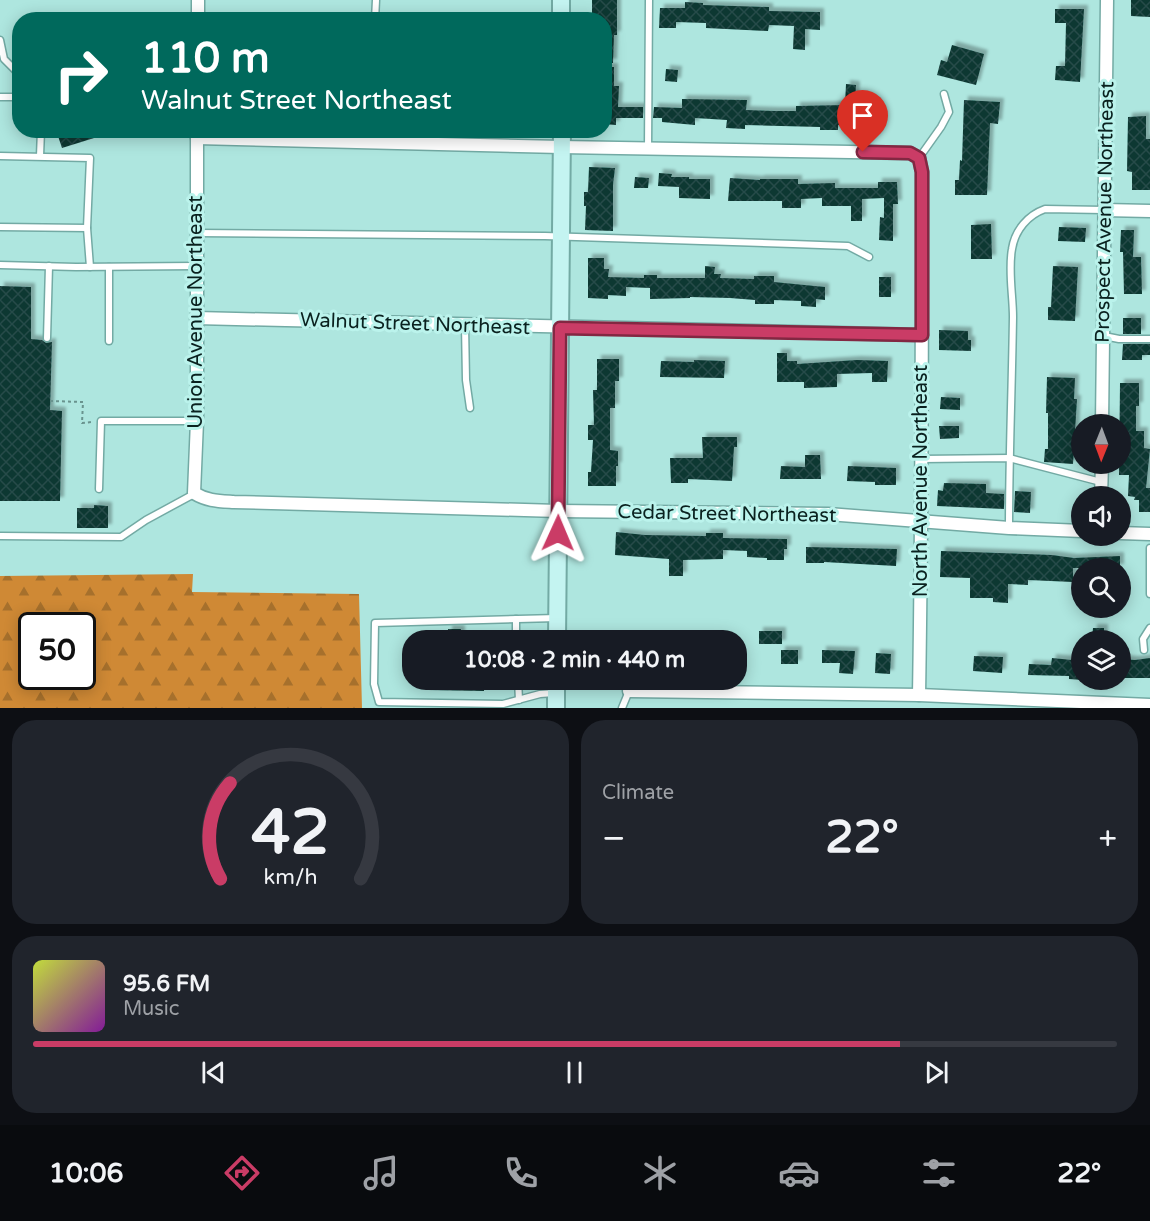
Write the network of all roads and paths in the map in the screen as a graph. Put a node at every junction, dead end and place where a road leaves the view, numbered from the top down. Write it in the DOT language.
graph roads {
  1 [pos="649,0"];
  2 [pos="1107,0"];
  3 [pos="0,40"];
  4 [pos="12,67"];
  5 [pos="944,94"];
  6 [pos="41,138"];
  7 [pos="197,138"];
  8 [pos="488,138"];
  9 [pos="561,139"];
  10 [pos="648,149"];
  11 [pos="0,156"];
  12 [pos="40,156"];
  13 [pos="919,158"];
  14 [pos="1104,210"];
  15 [pos="1150,212"];
  16 [pos="0,227"];
  17 [pos="87,228"];
  18 [pos="196,233"];
  19 [pos="560,236"];
  20 [pos="869,257"];
  21 [pos="0,265"];
  22 [pos="49,266"];
  23 [pos="196,266"];
  24 [pos="90,267"];
  25 [pos="109,267"];
  26 [pos="196,318"];
  27 [pos="465,325"];
  28 [pos="560,328"];
  29 [pos="922,335"];
  30 [pos="1104,336"];
  31 [pos="47,338"];
  32 [pos="1150,339"];
  33 [pos="109,340"];
  34 [pos="50,401"];
  35 [pos="470,408"];
  36 [pos="1102,414"];
  37 [pos="101,420"];
  38 [pos="196,421"];
  39 [pos="1009,458"];
  40 [pos="922,459"];
  41 [pos="1101,474"];
  42 [pos="1101,482"];
  43 [pos="1101,486"];
  44 [pos="99,489"];
  45 [pos="194,493"];
  46 [pos="558,511"];
  47 [pos="922,522"];
  48 [pos="1009,528"];
  49 [pos="1071,531"];
  50 [pos="1131,533"];
  51 [pos="1150,534"];
  52 [pos="0,536"];
  53 [pos="1150,548"];
  54 [pos="1150,594"];
  55 [pos="557,618"];
  56 [pos="516,619"];
  57 [pos="1150,628"];
  58 [pos="516,630"];
  59 [pos="557,630"];
  60 [pos="1144,650"];
  61 [pos="518,690"];
  62 [pos="629,691"];
  63 [pos="556,693"];
  64 [pos="919,695"];
  65 [pos="519,700"];
  66 [pos="1150,705"];
  67 [pos="622,708"];
  1 -- 10 [label="lane"];
  2 -- 14 [label="street, Prospect Avenue Northeast"];
  3 -- 4 [label="lane"];
  5 -- 13 [label="lane"];
  6 -- 12 [label="lane"];
  7 -- 18 [label="street, Union Avenue Northeast"];
  8 -- 9 [label="street"];
  9 -- 10 [label="street"];
  9 -- 19 [label="main road"];
  10 -- 13 [label="street"];
  11 -- 12 [label="lane"];
  12 -- 17 [label="lane"];
  13 -- 29 [label="street, North Avenue Northeast"];
  14 -- 15 [label="street"];
  14 -- 30 [label="street, Prospect Avenue Northeast"];
  14 -- 39 [label="lane"];
  16 -- 17 [label="lane"];
  17 -- 24 [label="lane"];
  18 -- 19 [label="lane"];
  18 -- 23 [label="street, Union Avenue Northeast"];
  19 -- 20 [label="lane"];
  19 -- 28 [label="main road"];
  21 -- 22 [label="lane"];
  22 -- 24 [label="lane"];
  22 -- 31 [label="lane"];
  23 -- 25 [label="lane"];
  23 -- 26 [label="street, Union Avenue Northeast"];
  24 -- 25 [label="lane"];
  25 -- 33 [label="lane"];
  26 -- 27 [label="street, Walnut Street Northeast"];
  26 -- 38 [label="street, Union Avenue Northeast"];
  27 -- 28 [label="street, Walnut Street Northeast"];
  27 -- 35 [label="lane"];
  28 -- 29 [label="street, Walnut Street Northeast"];
  28 -- 46 [label="main road"];
  29 -- 40 [label="street, North Avenue Northeast"];
  30 -- 32 [label="lane"];
  30 -- 36 [label="street, Prospect Avenue Northeast"];
  34 -- 37 [label="path"];
  37 -- 38 [label="lane"];
  37 -- 44 [label="lane"];
  38 -- 45 [label="street, Union Avenue Northeast"];
  39 -- 40 [label="lane"];
  39 -- 42 [label="lane"];
  39 -- 48 [label="lane"];
  40 -- 47 [label="street, North Avenue Northeast"];
  41 -- 42 [label="street"];
  42 -- 43 [label="street"];
  45 -- 46 [label="street, Cedar Street Northeast"];
  45 -- 52 [label="lane"];
  46 -- 47 [label="street, Cedar Street Northeast"];
  46 -- 55 [label="main road"];
  47 -- 48 [label="street, Cedar Street Northeast"];
  47 -- 64 [label="street, North Avenue Northeast"];
  48 -- 49 [label="street, Cedar Street Northeast"];
  50 -- 51 [label="street"];
  53 -- 54 [label="lane"];
  55 -- 56 [label="lane"];
  55 -- 59 [label="main road"];
  56 -- 58 [label="lane"];
  56 -- 65 [label="lane"];
  57 -- 60 [label="lane"];
  61 -- 65 [label="lane"];
  62 -- 64 [label="street"];
  62 -- 67 [label="lane"];
  63 -- 65 [label="lane"];
  64 -- 66 [label="street"];
}
